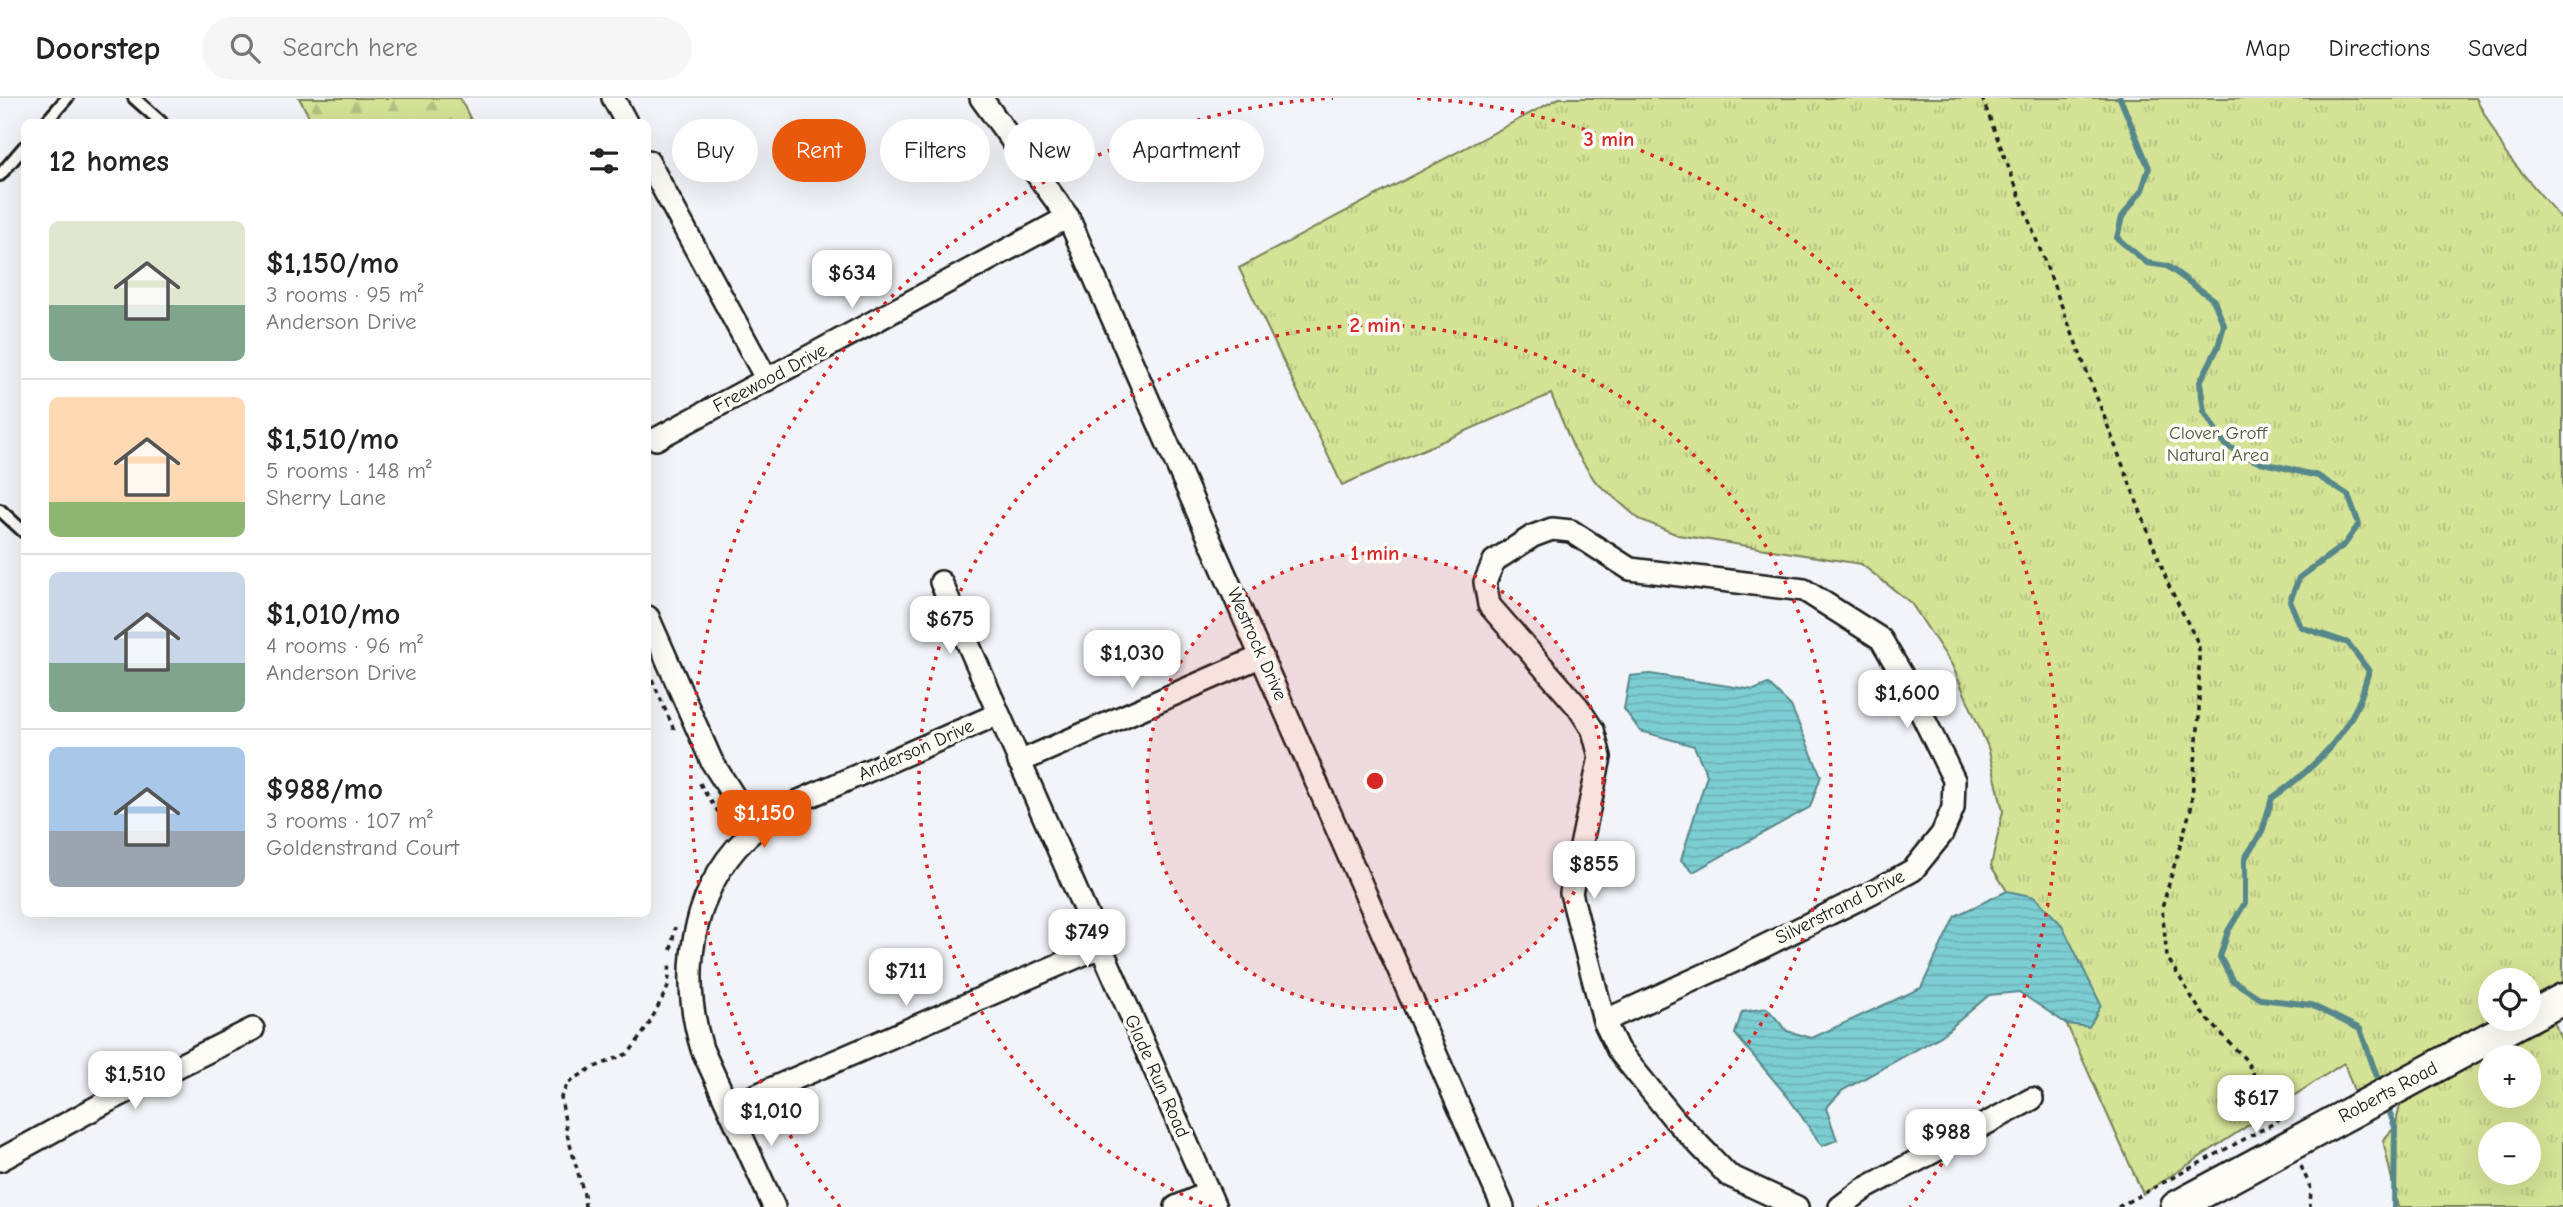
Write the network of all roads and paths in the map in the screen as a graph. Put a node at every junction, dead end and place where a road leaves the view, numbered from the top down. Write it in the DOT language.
graph roads {
  1 [pos="67,98"];
  2 [pos="134,98"];
  3 [pos="613,98"];
  4 [pos="981,98"];
  5 [pos="1982,98"];
  6 [pos="49,119"];
  7 [pos="158,119"];
  8 [pos="624,119"];
  9 [pos="21,150"];
  10 [pos="651,167"];
  11 [pos="0,175"];
  12 [pos="1068,217"];
  13 [pos="767,380"];
  14 [pos="652,440"];
  15 [pos="0,510"];
  16 [pos="21,529"];
  17 [pos="941,582"];
  18 [pos="651,624"];
  19 [pos="1262,656"];
  20 [pos="651,677"];
  21 [pos="998,714"];
  22 [pos="676,734"];
  23 [pos="1019,762"];
  24 [pos="697,778"];
  25 [pos="757,827"];
  26 [pos="722,839"];
  27 [pos="677,921"];
  28 [pos="1100,947"];
  29 [pos="2563,999"];
  30 [pos="2541,1011"];
  31 [pos="1604,1021"];
  32 [pos="253,1030"];
  33 [pos="2503,1031"];
  34 [pos="2032,1098"];
  35 [pos="729,1107"];
  36 [pos="2285,1133"];
  37 [pos="0,1160"];
  38 [pos="1212,1200"];
  39 [pos="585,1207"];
  40 [pos="774,1207"];
  41 [pos="1176,1207"];
  42 [pos="1503,1207"];
  43 [pos="1797,1207"];
  44 [pos="1840,1207"];
  45 [pos="2118,1207"];
  46 [pos="2176,1207"];
  47 [pos="2311,1207"];
  1 -- 6 [label="lane"];
  2 -- 7 [label="lane"];
  3 -- 8 [label="street"];
  4 -- 12 [label="street, Westrock Drive"];
  5 -- 36 [label="path"];
  9 -- 11 [label="lane"];
  10 -- 13 [label="street"];
  12 -- 13 [label="street, Freewood Drive"];
  12 -- 19 [label="street, Westrock Drive"];
  13 -- 14 [label="street, Freewood Drive"];
  15 -- 16 [label="lane"];
  17 -- 21 [label="street, Glade Run Road"];
  18 -- 25 [label="street"];
  19 -- 23 [label="street"];
  19 -- 42 [label="street, Westrock Drive"];
  20 -- 22 [label="path"];
  21 -- 23 [label="street, Glade Run Road"];
  21 -- 25 [label="street, Anderson Drive"];
  23 -- 28 [label="street, Glade Run Road"];
  24 -- 26 [label="path"];
  25 -- 35 [label="street, Anderson Drive"];
  27 -- 39 [label="path"];
  28 -- 35 [label="street"];
  28 -- 38 [label="street, Glade Run Road"];
  29 -- 30 [label="main road, Roberts Road"];
  31 -- 31 [label="street, Silverstrand Drive"];
  31 -- 43 [label="street"];
  32 -- 37 [label="street"];
  33 -- 36 [label="main road, Roberts Road"];
  34 -- 44 [label="street"];
  35 -- 40 [label="street, Anderson Drive"];
  36 -- 45 [label="path"];
  36 -- 46 [label="main road, Roberts Road"];
  36 -- 47 [label="path"];
  38 -- 41 [label="street"];
}
